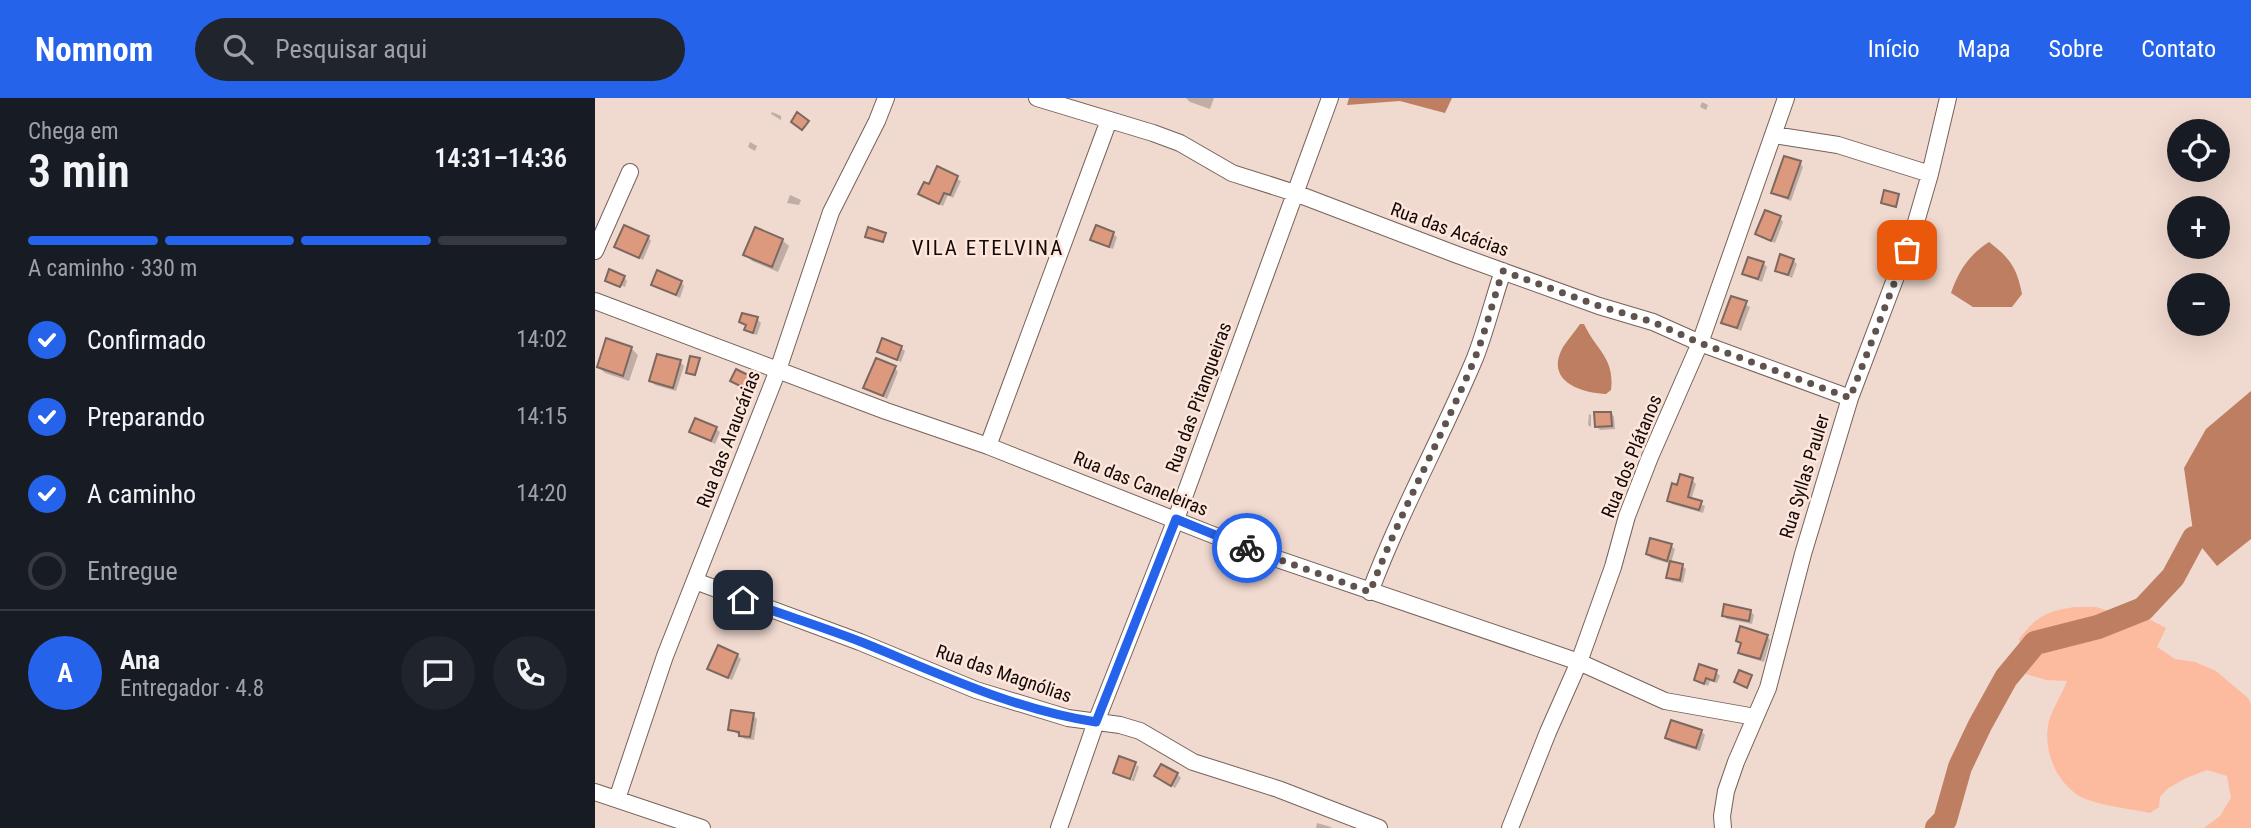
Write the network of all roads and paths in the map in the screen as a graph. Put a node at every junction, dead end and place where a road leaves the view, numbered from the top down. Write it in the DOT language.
graph roads {
  1 [pos="886,98"];
  2 [pos="1037,98"];
  3 [pos="1330,98"];
  4 [pos="1786,98"];
  5 [pos="1948,98"];
  6 [pos="1109,120"];
  7 [pos="1774,135"];
  8 [pos="630,172"];
  9 [pos="1930,174"];
  10 [pos="1296,193"];
  11 [pos="595,251"];
  12 [pos="1503,271"];
  13 [pos="595,301"];
  14 [pos="1700,343"];
  15 [pos="778,370"];
  16 [pos="1850,398"];
  17 [pos="988,446"];
  18 [pos="1176,519"];
  19 [pos="695,581"];
  20 [pos="1370,592"];
  21 [pos="1579,662"];
  22 [pos="1755,718"];
  23 [pos="1096,722"];
  24 [pos="595,792"];
  25 [pos="617,799"];
  26 [pos="702,828"];
  27 [pos="1059,828"];
  28 [pos="1380,828"];
  29 [pos="1510,828"];
  30 [pos="1723,828"];
  1 -- 15 [label="street, Rua das Araucárias"];
  2 -- 6 [label="street, Rua das Acácias"];
  3 -- 10 [label="street, Rua das Pitangueiras"];
  4 -- 7 [label="street, Rua dos Plátanos"];
  5 -- 9 [label="street, Rua Syllas Pauler"];
  6 -- 10 [label="street, Rua das Acácias"];
  6 -- 17 [label="street"];
  7 -- 9 [label="street"];
  7 -- 14 [label="street, Rua dos Plátanos"];
  8 -- 11 [label="street"];
  9 -- 16 [label="street, Rua Syllas Pauler"];
  10 -- 12 [label="street, Rua das Acácias"];
  10 -- 18 [label="street, Rua das Pitangueiras"];
  12 -- 14 [label="street, Rua das Acácias"];
  12 -- 20 [label="street"];
  13 -- 15 [label="street, Rua das Caneleiras"];
  14 -- 16 [label="street, Rua das Acácias"];
  14 -- 21 [label="street, Rua dos Plátanos"];
  15 -- 17 [label="street, Rua das Caneleiras"];
  15 -- 19 [label="street, Rua das Araucárias"];
  16 -- 22 [label="street, Rua Syllas Pauler"];
  17 -- 18 [label="street, Rua das Caneleiras"];
  18 -- 20 [label="street, Rua das Caneleiras"];
  18 -- 23 [label="street, Rua das Pitangueiras"];
  19 -- 23 [label="street, Rua das Magnólias"];
  19 -- 25 [label="street, Rua das Araucárias"];
  20 -- 21 [label="street, Rua das Caneleiras"];
  21 -- 22 [label="street, Rua das Caneleiras"];
  21 -- 29 [label="street, Rua dos Plátanos"];
  22 -- 30 [label="street, Rua Syllas Pauler"];
  23 -- 27 [label="street, Rua das Pitangueiras"];
  23 -- 28 [label="street, Rua das Magnólias"];
  24 -- 25 [label="street"];
  25 -- 26 [label="street"];
}
